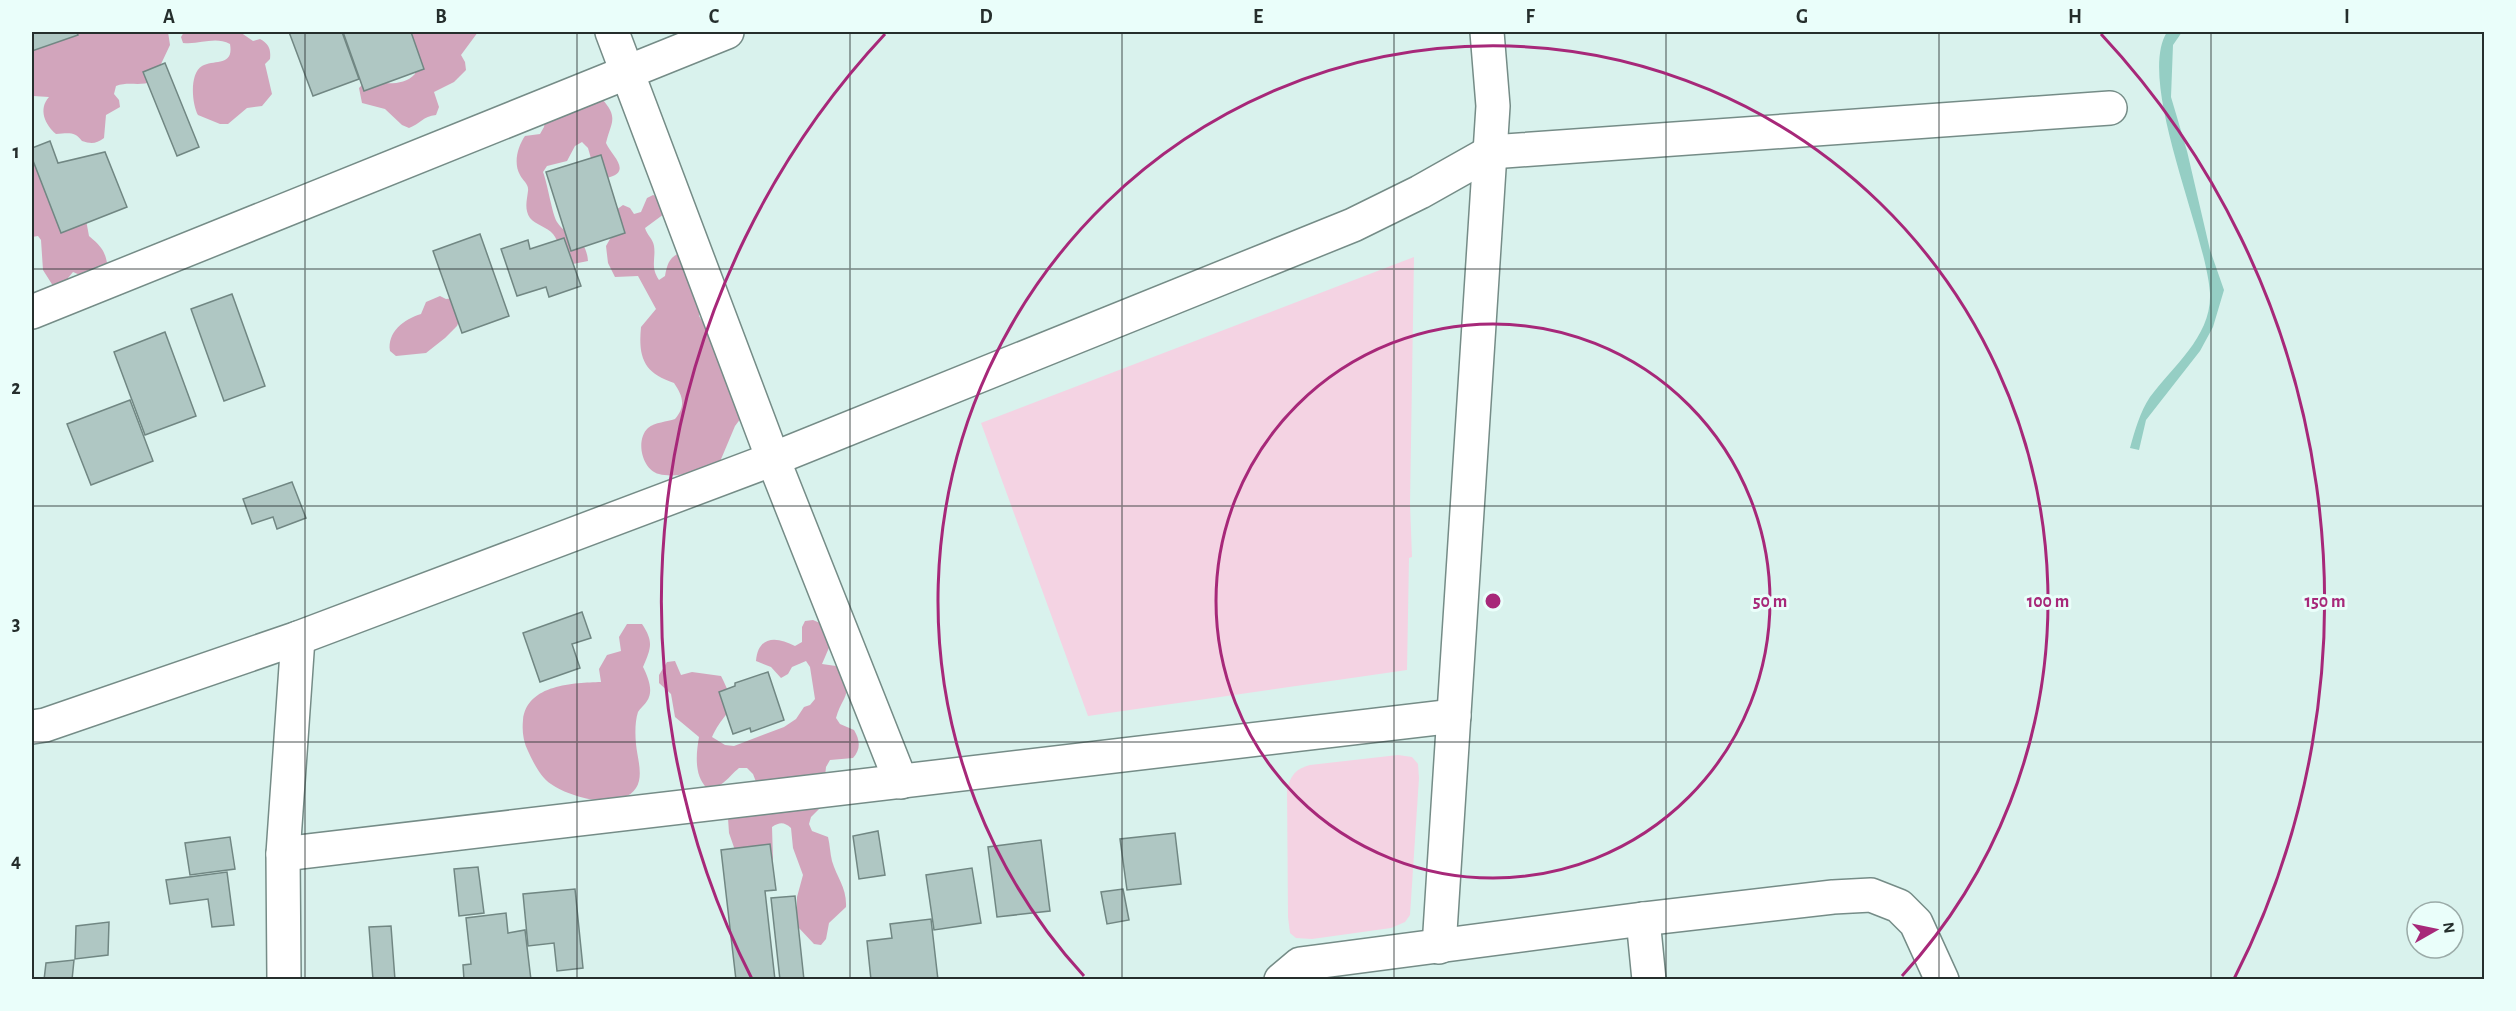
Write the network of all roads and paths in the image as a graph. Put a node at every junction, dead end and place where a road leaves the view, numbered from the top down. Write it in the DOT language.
graph roads {
  1 [pos="612,32"];
  2 [pos="727,32"];
  3 [pos="1487,32"];
  4 [pos="628,73"];
  5 [pos="2110,108"];
  6 [pos="1491,152"];
  7 [pos="32,312"];
  8 [pos="773,459"];
  9 [pos="298,638"];
  10 [pos="1454,716"];
  11 [pos="32,728"];
  12 [pos="901,782"];
  13 [pos="283,854"];
  14 [pos="1642,919"];
  15 [pos="1439,947"];
  16 [pos="284,980"];
  17 [pos="1281,980"];
  18 [pos="1649,980"];
  19 [pos="1942,980"];
  1 -- 4 [label="street"];
  2 -- 4 [label="street"];
  3 -- 6 [label="street"];
  4 -- 7 [label="street"];
  4 -- 8 [label="street"];
  5 -- 6 [label="street"];
  6 -- 8 [label="street"];
  6 -- 10 [label="street"];
  8 -- 9 [label="street"];
  8 -- 12 [label="street"];
  9 -- 11 [label="street"];
  9 -- 13 [label="street"];
  10 -- 12 [label="street"];
  10 -- 15 [label="street"];
  12 -- 13 [label="street"];
  13 -- 16 [label="street"];
  14 -- 15 [label="street"];
  14 -- 18 [label="street"];
  14 -- 19 [label="street"];
  15 -- 17 [label="street"];
}
